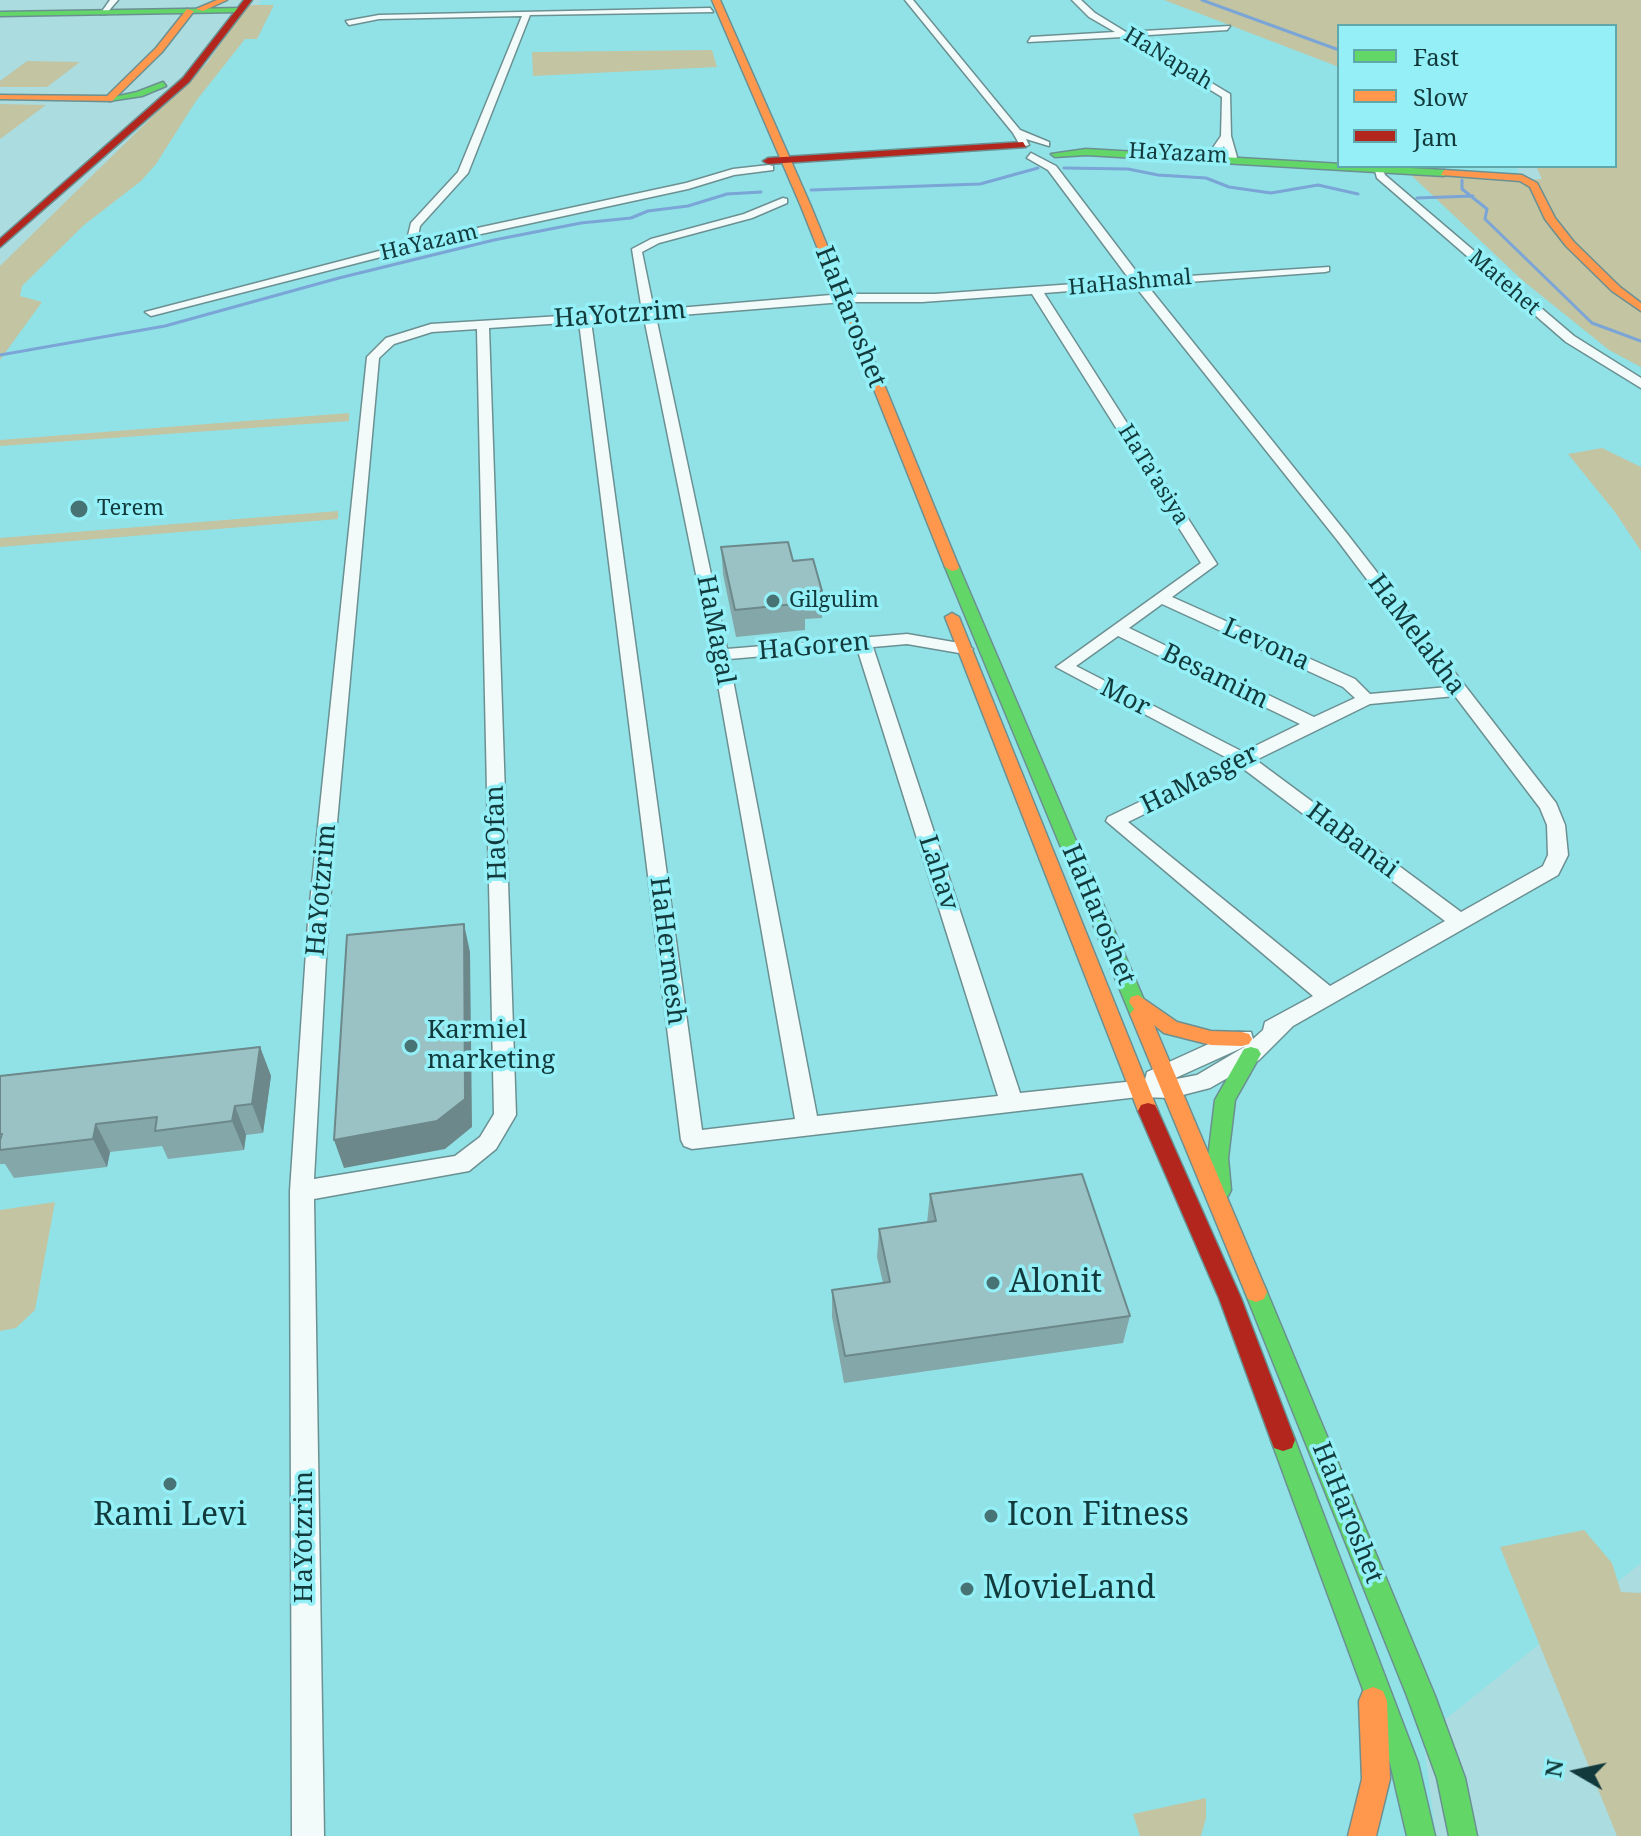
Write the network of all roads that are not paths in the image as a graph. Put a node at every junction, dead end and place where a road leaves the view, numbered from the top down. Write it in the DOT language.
graph roads {
  1 [pos="909,0"];
  2 [pos="1076,0"];
  3 [pos="711,3"];
  4 [pos="109,6"];
  5 [pos="229,8"];
  6 [pos="196,11"];
  7 [pos="527,13"];
  8 [pos="0,14"];
  9 [pos="349,23"];
  10 [pos="1227,28"];
  11 [pos="1125,34"];
  12 [pos="1031,40"];
  13 [pos="163,84"];
  14 [pos="0,97"];
  15 [pos="109,99"];
  16 [pos="135,109"];
  17 [pos="1226,136"];
  18 [pos="1024,146"];
  19 [pos="1052,153"];
  20 [pos="1201,155"];
  21 [pos="1230,159"];
  22 [pos="778,160"];
  23 [pos="836,160"];
  24 [pos="1337,166"];
  25 [pos="1363,168"];
  26 [pos="1378,169"];
  27 [pos="795,183"];
  28 [pos="785,212"];
  29 [pos="0,225"];
  30 [pos="0,244"];
  31 [pos="411,246"];
  32 [pos="807,259"];
  33 [pos="1325,269"];
  34 [pos="1139,283"];
  35 [pos="1036,290"];
  36 [pos="835,302"];
  37 [pos="1641,308"];
  38 [pos="151,312"];
  39 [pos="650,313"];
  40 [pos="584,317"];
  41 [pos="483,323"];
  42 [pos="839,338"];
  43 [pos="1641,384"];
  44 [pos="1161,598"];
  45 [pos="950,613"];
  46 [pos="1117,629"];
  47 [pos="907,639"];
  48 [pos="864,643"];
  49 [pos="965,649"];
  50 [pos="720,655"];
  51 [pos="1458,691"];
  52 [pos="1366,699"];
  53 [pos="1314,724"];
  54 [pos="1243,759"];
  55 [pos="1461,923"];
  56 [pos="1129,991"];
  57 [pos="1330,998"];
  58 [pos="1247,1046"];
  59 [pos="1168,1081"];
  60 [pos="1138,1088"];
  61 [pos="1012,1104"];
  62 [pos="808,1127"];
  63 [pos="302,1191"];
  64 [pos="1221,1207"];
  65 [pos="1372,1676"];
  66 [pos="308,1836"];
  67 [pos="1362,1836"];
  68 [pos="1421,1836"];
  69 [pos="1463,1836"];
  1 -- 18 [label="street"];
  2 -- 11 [label="street, HaNapah"];
  3 -- 7 [label="street"];
  3 -- 22 [label="main road, HaHaroshet"];
  4 -- 6 [label="main road"];
  4 -- 8 [label="main road"];
  5 -- 6 [label="main road"];
  5 -- 13 [label="main road"];
  5 -- 30 [label="main road"];
  6 -- 15 [label="main road"];
  7 -- 9 [label="street"];
  7 -- 31 [label="street"];
  10 -- 11 [label="street"];
  11 -- 12 [label="street"];
  11 -- 17 [label="street, HaNapah"];
  13 -- 15 [label="main road"];
  13 -- 16 [label="main road"];
  14 -- 15 [label="main road"];
  15 -- 16 [label="main road"];
  16 -- 29 [label="main road"];
  17 -- 20 [label="street"];
  17 -- 21 [label="street, HaNapah"];
  18 -- 19 [label="main road"];
  18 -- 23 [label="main road, HaYazam"];
  19 -- 20 [label="main road, HaYazam"];
  19 -- 21 [label="main road, HaYazam"];
  19 -- 34 [label="street, HaMelakha"];
  20 -- 21 [label="main road, HaYazam"];
  21 -- 24 [label="main road, HaYazam"];
  22 -- 23 [label="main road, HaYazam"];
  22 -- 27 [label="main road, HaHaroshet"];
  22 -- 28 [label="main road, HaHaroshet"];
  22 -- 31 [label="street, HaYazam"];
  23 -- 27 [label="main road"];
  25 -- 26 [label="main road, HaYazam"];
  26 -- 37 [label="main road, HaYazam"];
  26 -- 43 [label="street, Matehet"];
  27 -- 36 [label="main road, HaHaroshet"];
  28 -- 39 [label="street, HaMagal"];
  31 -- 38 [label="street, HaYazam"];
  32 -- 36 [label="main road, HaHaroshet"];
  33 -- 34 [label="street, HaHashmal"];
  34 -- 35 [label="street, HaHashmal"];
  34 -- 51 [label="street, HaMelakha"];
  35 -- 36 [label="street, HaHashmal"];
  35 -- 44 [label="street, HaTa'asiya"];
  36 -- 39 [label="street, HaYotzrim"];
  36 -- 42 [label="main road, HaHaroshet"];
  36 -- 56 [label="main road, HaHaroshet"];
  39 -- 40 [label="street, HaYotzrim"];
  39 -- 50 [label="street, HaMagal"];
  40 -- 41 [label="street, HaYotzrim"];
  40 -- 62 [label="street, HaHermesh"];
  41 -- 63 [label="street, HaYotzrim"];
  41 -- 63 [label="street, HaOfan"];
  44 -- 46 [label="street, HaTa'asiya"];
  44 -- 52 [label="street, Levona"];
  45 -- 47 [label="street, HaGoren"];
  45 -- 49 [label="main road, HaHaroshet"];
  46 -- 53 [label="street, Besamim"];
  46 -- 54 [label="street, Mor"];
  47 -- 48 [label="street, HaGoren"];
  47 -- 49 [label="street, HaGoren"];
  48 -- 50 [label="street, HaGoren"];
  48 -- 61 [label="street, Lahav"];
  49 -- 60 [label="main road, HaHaroshet"];
  50 -- 62 [label="street, HaMagal"];
  51 -- 52 [label="street, HaMasger"];
  51 -- 55 [label="street, HaMelakha"];
  52 -- 53 [label="street, HaMasger"];
  53 -- 54 [label="street, HaMasger"];
  54 -- 55 [label="street, HaBanai"];
  54 -- 57 [label="street, HaMasger"];
  55 -- 57 [label="street, HaMelakha"];
  56 -- 58 [label="main road"];
  56 -- 59 [label="main road, HaHaroshet"];
  57 -- 58 [label="street, HaMelakha"];
  58 -- 59 [label="street, HaMelakha"];
  58 -- 64 [label="main road"];
  59 -- 60 [label="street, HaMelakha"];
  59 -- 64 [label="main road, HaHaroshet"];
  60 -- 61 [label="street, HaHermesh"];
  60 -- 65 [label="main road, HaHaroshet"];
  61 -- 62 [label="street, HaHermesh"];
  63 -- 66 [label="street, HaYotzrim"];
  64 -- 69 [label="main road, HaHaroshet"];
  65 -- 67 [label="main road"];
  65 -- 68 [label="main road, HaHaroshet"];
}
